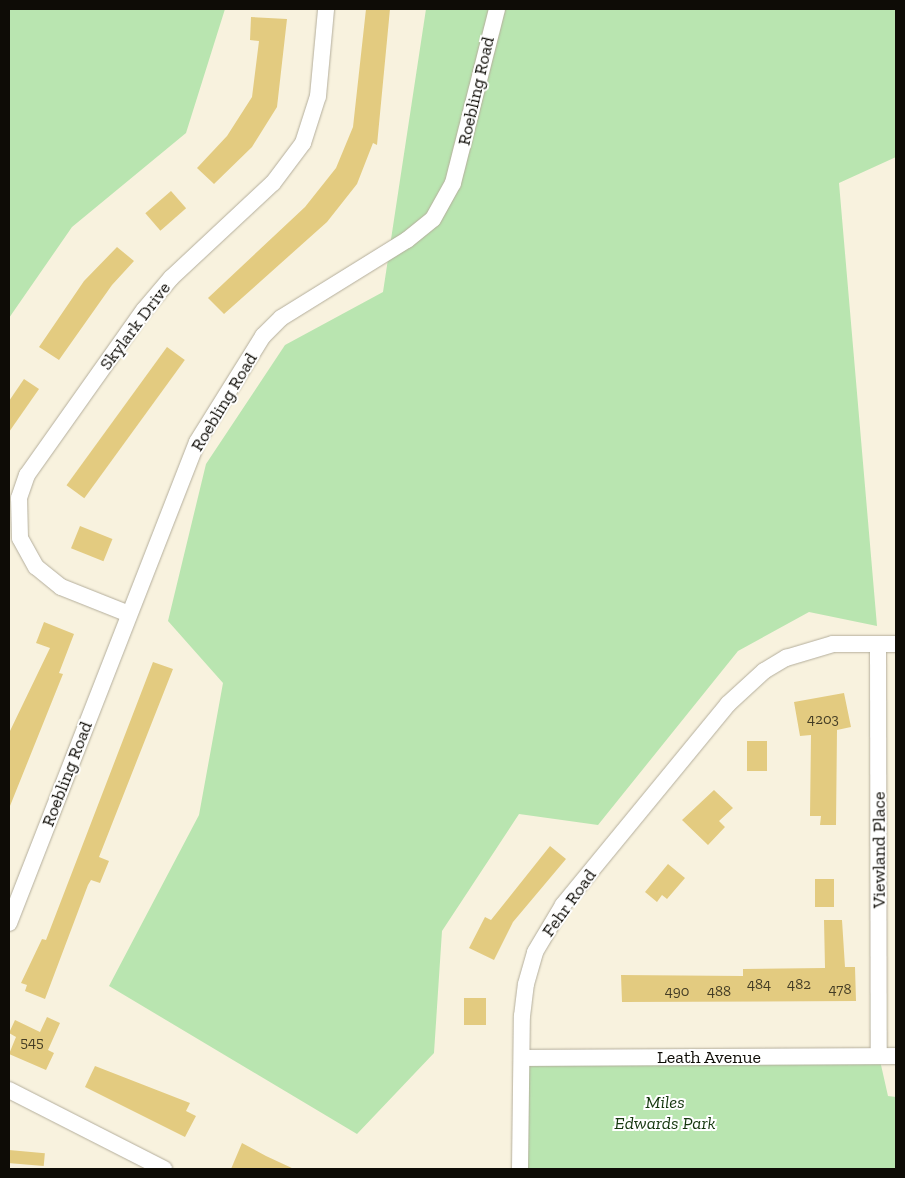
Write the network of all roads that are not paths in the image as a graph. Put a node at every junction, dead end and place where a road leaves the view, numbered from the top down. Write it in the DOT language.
graph roads {
  1 [pos="326,9"];
  2 [pos="497,9"];
  3 [pos="129,614"];
  4 [pos="896,644"];
  5 [pos="878,645"];
  6 [pos="9,923"];
  7 [pos="879,1056"];
  8 [pos="896,1056"];
  9 [pos="522,1058"];
  10 [pos="9,1090"];
  11 [pos="164,1169"];
  12 [pos="520,1169"];
  1 -- 3 [label="street, Skylark Drive"];
  2 -- 3 [label="street, Roebling Road"];
  3 -- 6 [label="street, Roebling Road"];
  4 -- 5 [label="street, Fehr Road"];
  5 -- 7 [label="street, Viewland Place"];
  5 -- 9 [label="street, Fehr Road"];
  7 -- 8 [label="street, Leath Avenue"];
  7 -- 9 [label="street, Leath Avenue"];
  9 -- 12 [label="street, Fehr Road"];
  10 -- 11 [label="street"];
}
